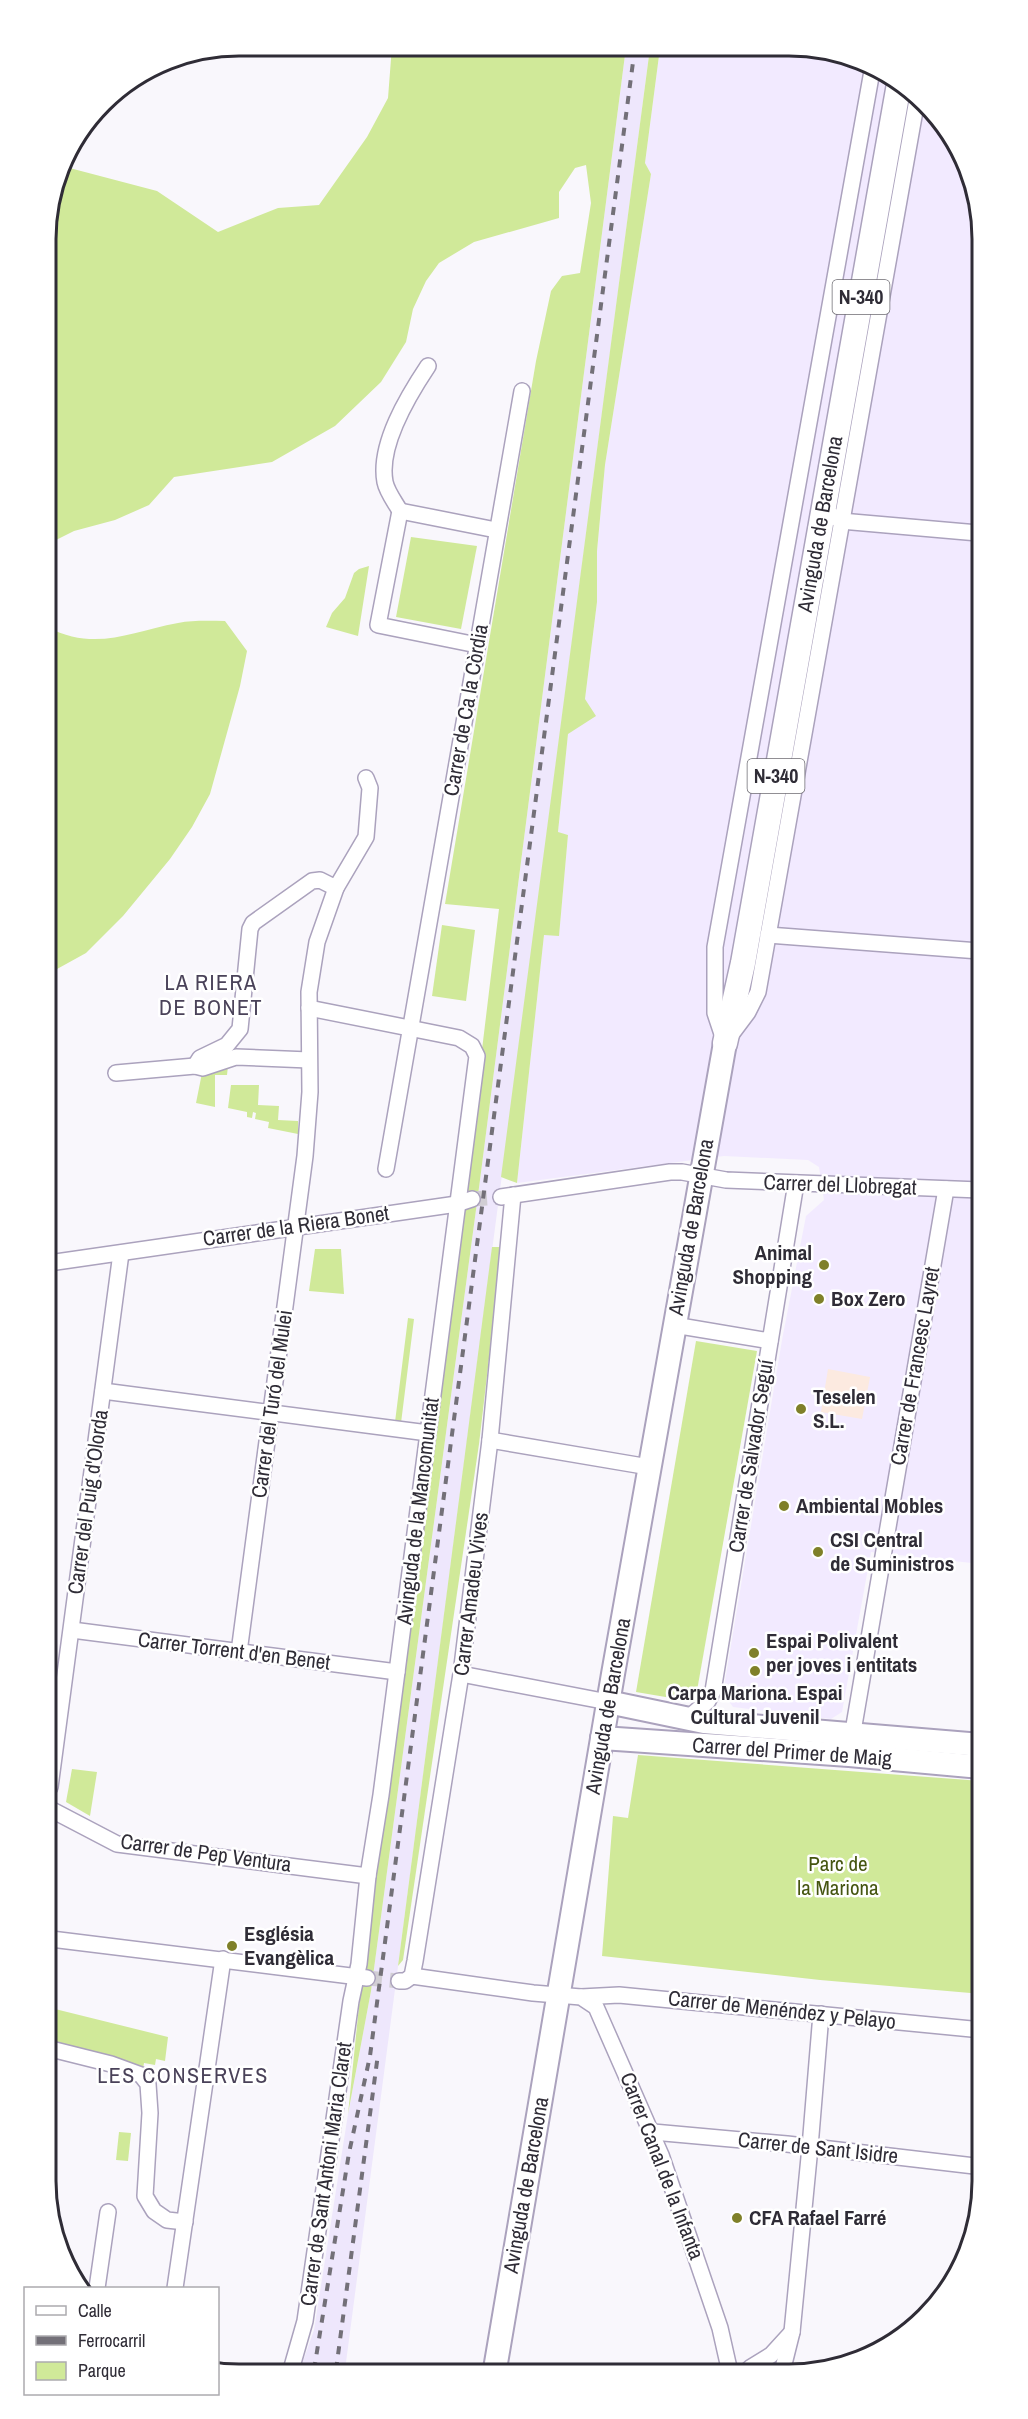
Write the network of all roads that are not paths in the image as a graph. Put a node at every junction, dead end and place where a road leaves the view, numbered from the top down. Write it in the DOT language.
graph roads {
  1 [pos="871,75"];
  2 [pos="897,91"];
  3 [pos="916,106"];
  4 [pos="428,366"];
  5 [pos="522,391"];
  6 [pos="400,511"];
  7 [pos="832,515"];
  8 [pos="496,530"];
  9 [pos="972,532"];
  10 [pos="477,645"];
  11 [pos="366,778"];
  12 [pos="336,888"];
  13 [pos="719,926"];
  14 [pos="768,935"];
  15 [pos="972,950"];
  16 [pos="753,965"];
  17 [pos="309,1008"];
  18 [pos="412,1029"];
  19 [pos="725,1043"];
  20 [pos="309,1060"];
  21 [pos="195,1066"];
  22 [pos="116,1073"];
  23 [pos="386,1169"];
  24 [pos="700,1175"];
  25 [pos="796,1183"];
  26 [pos="946,1189"];
  27 [pos="972,1190"];
  28 [pos="465,1201"];
  29 [pos="296,1226"];
  30 [pos="121,1252"];
  31 [pos="56,1262"];
  32 [pos="674,1325"];
  33 [pos="770,1341"];
  34 [pos="103,1391"];
  35 [pos="271,1413"];
  36 [pos="428,1433"];
  37 [pos="490,1440"];
  38 [pos="649,1467"];
  39 [pos="72,1630"];
  40 [pos="239,1652"];
  41 [pos="397,1672"];
  42 [pos="462,1674"];
  43 [pos="608,1702"];
  44 [pos="687,1719"];
  45 [pos="602,1738"];
  46 [pos="56,1744"];
  47 [pos="972,1744"];
  48 [pos="850,1745"];
  49 [pos="972,1765"];
  50 [pos="56,1812"];
  51 [pos="368,1875"];
  52 [pos="56,1940"];
  53 [pos="223,1959"];
  54 [pos="362,1977"];
  55 [pos="405,1978"];
  56 [pos="570,1995"];
  57 [pos="821,2014"];
  58 [pos="972,2029"];
  59 [pos="56,2050"];
  60 [pos="652,2132"];
  61 [pos="810,2146"];
  62 [pos="972,2166"];
  63 [pos="108,2212"];
  64 [pos="185,2223"];
  65 [pos="97,2287"];
  66 [pos="175,2287"];
  67 [pos="792,2332"];
  68 [pos="293,2364"];
  69 [pos="496,2364"];
  70 [pos="728,2364"];
  71 [pos="756,2364"];
  72 [pos="784,2364"];
  1 -- 13 [label="street, Avinguda de Barcelona"];
  2 -- 7 [label="main road, Avinguda de Barcelona / N-340"];
  3 -- 7 [label="street, Avinguda de Barcelona"];
  4 -- 6 [label="street"];
  5 -- 8 [label="street, Carrer de Ca la Còrdia"];
  6 -- 8 [label="street"];
  6 -- 10 [label="street"];
  7 -- 9 [label="street"];
  7 -- 14 [label="street, Avinguda de Barcelona"];
  7 -- 16 [label="main road, Avinguda de Barcelona / N-340"];
  8 -- 10 [label="street, Carrer de Ca la Còrdia"];
  10 -- 18 [label="street, Carrer de Ca la Còrdia"];
  11 -- 12 [label="street, Carrer del Turó del Mulei"];
  12 -- 17 [label="street, Carrer del Turó del Mulei"];
  12 -- 21 [label="street"];
  13 -- 16 [label="street, Avinguda de Barcelona"];
  13 -- 19 [label="street, Avinguda de Barcelona"];
  14 -- 15 [label="street"];
  14 -- 16 [label="street, Avinguda de Barcelona"];
  16 -- 19 [label="main road, Avinguda de Barcelona / N-340"];
  17 -- 18 [label="street"];
  17 -- 20 [label="street, Carrer del Turó del Mulei"];
  18 -- 23 [label="street, Carrer de Ca la Còrdia"];
  18 -- 28 [label="street, Avinguda de la Mancomunitat"];
  19 -- 24 [label="main road, Avinguda de Barcelona / N-340"];
  20 -- 21 [label="street"];
  20 -- 29 [label="street, Carrer del Turó del Mulei"];
  21 -- 22 [label="street"];
  24 -- 25 [label="street, Carrer del Llobregat"];
  24 -- 32 [label="main road, Avinguda de Barcelona / N-340"];
  24 -- 37 [label="street, Carrer Amadeu Vives"];
  25 -- 26 [label="street, Carrer del Llobregat"];
  25 -- 33 [label="street, Carrer de Salvador Seguí"];
  26 -- 27 [label="street, Carrer del Llobregat"];
  26 -- 48 [label="street, Carrer de Francesc Layret"];
  28 -- 29 [label="street, Carrer de la Riera Bonet"];
  28 -- 36 [label="street, Avinguda de la Mancomunitat"];
  29 -- 30 [label="street, Carrer de la Riera Bonet"];
  29 -- 35 [label="street, Carrer del Turó del Mulei"];
  30 -- 31 [label="street, Carrer de la Riera Bonet"];
  30 -- 34 [label="street, Carrer del Puig d'Olorda"];
  32 -- 33 [label="street"];
  32 -- 38 [label="main road, Avinguda de Barcelona / N-340"];
  33 -- 44 [label="street, Carrer de Salvador Seguí"];
  34 -- 35 [label="street"];
  34 -- 39 [label="street, Carrer del Puig d'Olorda"];
  35 -- 36 [label="street"];
  35 -- 40 [label="street, Carrer del Turó del Mulei"];
  36 -- 41 [label="street, Avinguda de la Mancomunitat"];
  37 -- 38 [label="street"];
  37 -- 42 [label="street, Carrer Amadeu Vives"];
  38 -- 43 [label="main road, Avinguda de Barcelona / N-340"];
  39 -- 40 [label="street, Carrer Torrent d'en Benet"];
  39 -- 46 [label="street, Carrer del Puig d'Olorda"];
  40 -- 41 [label="street, Carrer Torrent d'en Benet"];
  41 -- 51 [label="street, Avinguda de la Mancomunitat"];
  42 -- 43 [label="street"];
  42 -- 55 [label="street, Carrer Amadeu Vives"];
  43 -- 44 [label="main road, Carrer del Primer de Maig"];
  43 -- 45 [label="main road, Avinguda de Barcelona / N-340"];
  44 -- 48 [label="main road, Carrer del Primer de Maig"];
  45 -- 48 [label="main road, Carrer del Primer de Maig"];
  45 -- 56 [label="main road, Avinguda de Barcelona / N-340"];
  47 -- 48 [label="main road, Carrer del Primer de Maig"];
  48 -- 49 [label="main road, Carrer del Primer de Maig"];
  50 -- 51 [label="street, Carrer de Pep Ventura"];
  51 -- 54 [label="street, Avinguda de la Mancomunitat"];
  52 -- 53 [label="street"];
  53 -- 54 [label="street"];
  53 -- 64 [label="street"];
  54 -- 68 [label="street, Carrer de Sant Antoni Maria Claret"];
  55 -- 56 [label="street, Carrer de Menéndez y Pelayo"];
  56 -- 57 [label="street, Carrer de Menéndez y Pelayo"];
  56 -- 60 [label="street, Carrer Canal de la Infanta"];
  56 -- 69 [label="main road, Avinguda de Barcelona / N-340"];
  57 -- 58 [label="street, Carrer de Menéndez y Pelayo"];
  57 -- 61 [label="street"];
  59 -- 64 [label="street"];
  60 -- 61 [label="street, Carrer de Sant Isidre"];
  60 -- 70 [label="street, Carrer Canal de la Infanta"];
  61 -- 62 [label="street, Carrer de Sant Isidre"];
  61 -- 67 [label="street"];
  63 -- 65 [label="street"];
  64 -- 66 [label="street"];
  67 -- 71 [label="street"];
  67 -- 72 [label="street"];
}
